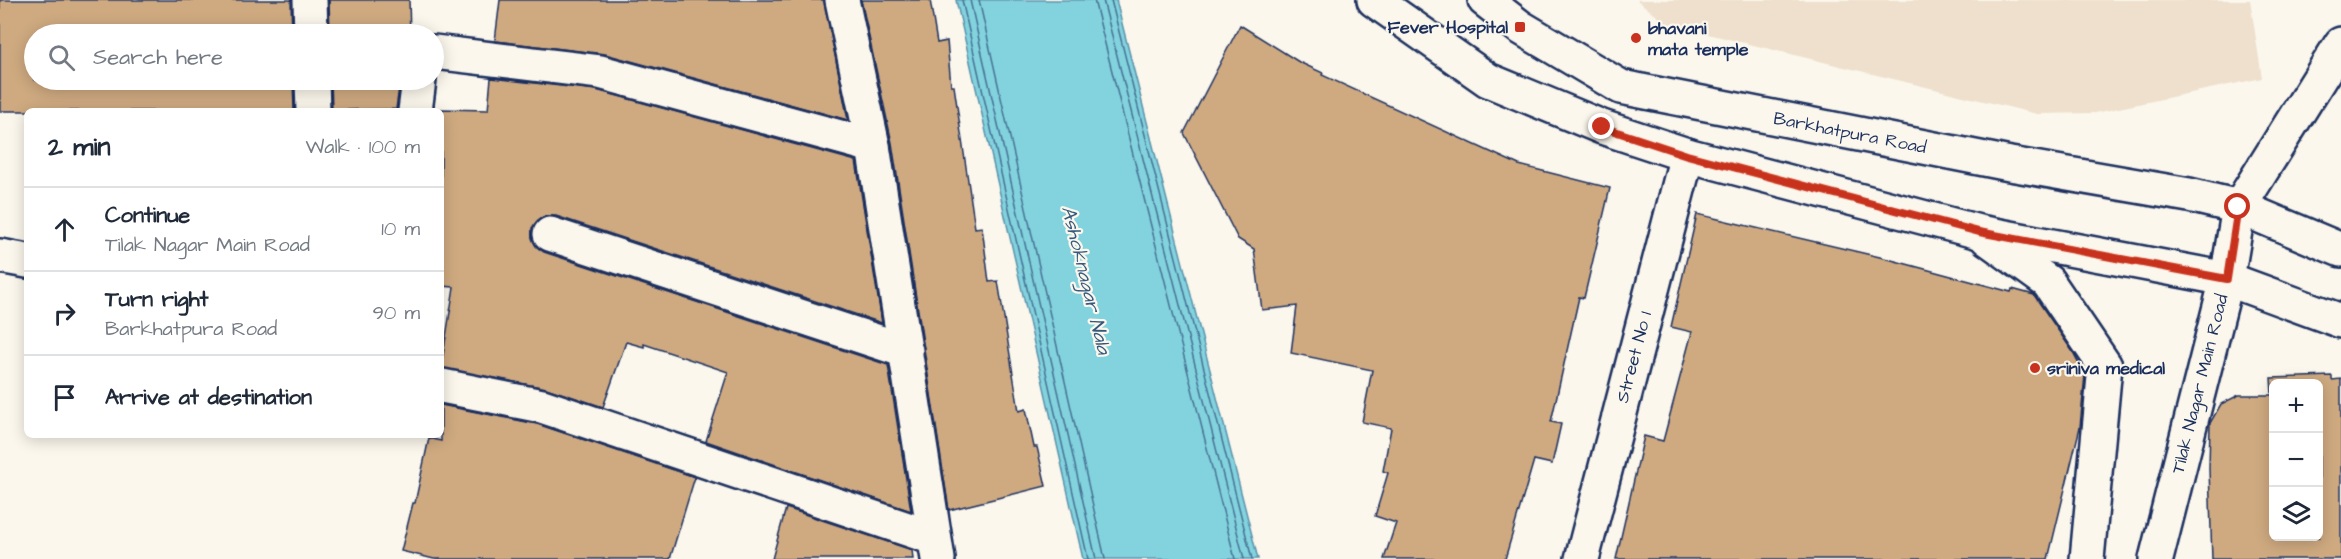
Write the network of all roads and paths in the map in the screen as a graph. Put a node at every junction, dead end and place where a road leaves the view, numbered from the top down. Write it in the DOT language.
graph roads {
  1 [pos="310,0"];
  2 [pos="842,0"];
  3 [pos="1374,0"];
  4 [pos="1485,0"];
  5 [pos="311,24"];
  6 [pos="2341,44"];
  7 [pos="444,53"];
  8 [pos="312,90"];
  9 [pos="418,90"];
  10 [pos="313,108"];
  11 [pos="415,108"];
  12 [pos="873,146"];
  13 [pos="1687,155"];
  14 [pos="2238,207"];
  15 [pos="1979,232"];
  16 [pos="550,234"];
  17 [pos="2341,250"];
  18 [pos="0,256"];
  19 [pos="24,260"];
  20 [pos="2227,279"];
  21 [pos="2341,321"];
  22 [pos="906,351"];
  23 [pos="444,386"];
  24 [pos="936,548"];
  25 [pos="1582,559"];
  26 [pos="2087,559"];
  27 [pos="2156,559"];
  1 -- 5 [label="street"];
  2 -- 12 [label="street"];
  3 -- 13 [label="street"];
  4 -- 14 [label="street, Barkhatpura Road"];
  6 -- 14 [label="street"];
  7 -- 12 [label="street"];
  8 -- 10 [label="street"];
  9 -- 11 [label="street"];
  12 -- 22 [label="street"];
  13 -- 15 [label="street"];
  13 -- 25 [label="street, Street No 1"];
  14 -- 17 [label="street, Barkhatpura Road"];
  14 -- 20 [label="street, Tilak Nagar Main Road"];
  15 -- 20 [label="street"];
  15 -- 26 [label="street"];
  16 -- 22 [label="street"];
  18 -- 19 [label="street"];
  20 -- 21 [label="street"];
  20 -- 27 [label="street, Tilak Nagar Main Road"];
  22 -- 24 [label="street"];
  23 -- 24 [label="street"];
}
